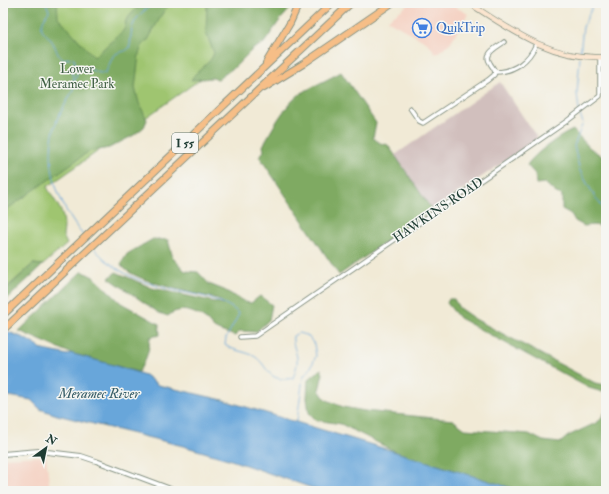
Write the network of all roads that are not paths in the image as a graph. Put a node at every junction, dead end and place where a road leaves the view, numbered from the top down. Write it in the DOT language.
graph roads {
  1 [pos="299,3"];
  2 [pos="332,3"];
  3 [pos="351,3"];
  4 [pos="392,3"];
  5 [pos="469,3"];
  6 [pos="504,42"];
  7 [pos="536,44"];
  8 [pos="606,57"];
  9 [pos="600,58"];
  10 [pos="263,68"];
  11 [pos="495,72"];
  12 [pos="253,95"];
  13 [pos="410,108"];
  14 [pos="3,315"];
  15 [pos="3,330"];
  16 [pos="240,337"];
  17 [pos="3,454"];
  18 [pos="176,491"];
  1 -- 10 [label="highway"];
  2 -- 10 [label="highway, I 55"];
  3 -- 12 [label="highway, I 55"];
  4 -- 12 [label="highway"];
  5 -- 7 [label="main road"];
  6 -- 11 [label="street"];
  7 -- 9 [label="main road"];
  7 -- 11 [label="street"];
  8 -- 9 [label="main road"];
  9 -- 16 [label="street, HAWKINS ROAD"];
  10 -- 14 [label="highway, I 55"];
  11 -- 13 [label="street"];
  12 -- 15 [label="highway, I 55"];
  17 -- 18 [label="street"];
}
